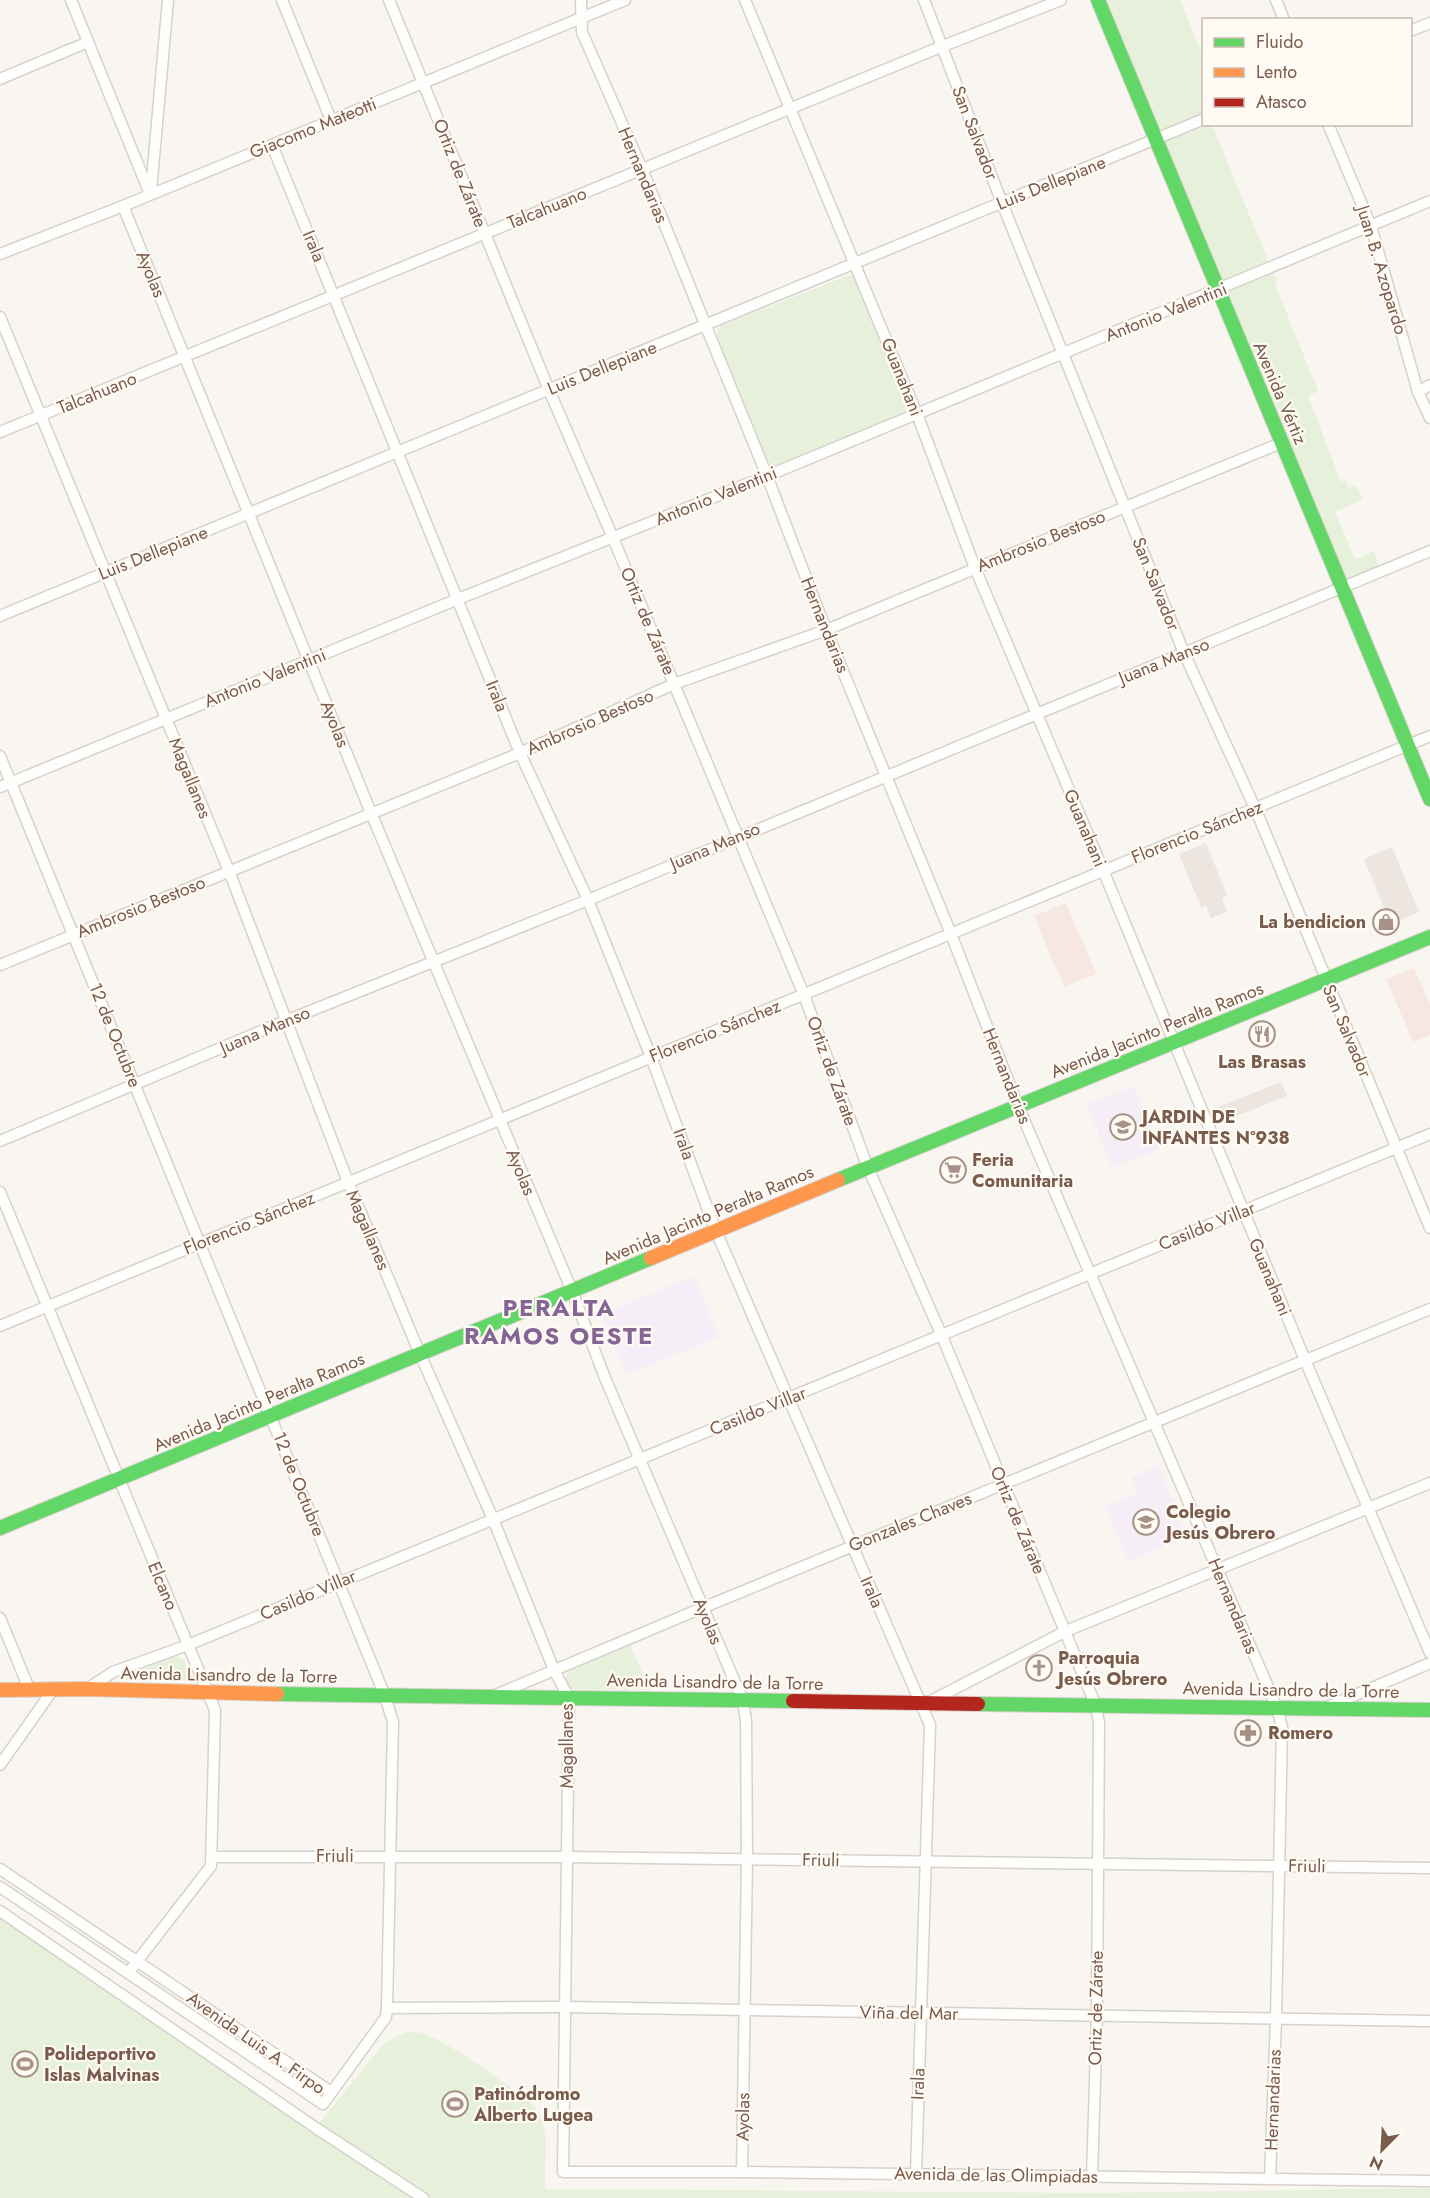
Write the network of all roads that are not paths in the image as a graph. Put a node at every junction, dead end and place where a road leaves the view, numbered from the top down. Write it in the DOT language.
graph roads {
  1 [pos="71,0"];
  2 [pos="168,0"];
  3 [pos="282,0"];
  4 [pos="389,0"];
  5 [pos="581,0"];
  6 [pos="625,0"];
  7 [pos="745,0"];
  8 [pos="924,0"];
  9 [pos="1061,0"];
  10 [pos="1098,0"];
  11 [pos="1276,0"];
  12 [pos="1283,18"];
  13 [pos="582,19"];
  14 [pos="1430,23"];
  15 [pos="1412,30"];
  16 [pos="88,42"];
  17 [pos="943,46"];
  18 [pos="0,79"];
  19 [pos="423,83"];
  20 [pos="791,109"];
  21 [pos="1202,119"];
  22 [pos="331,120"];
  23 [pos="1329,126"];
  24 [pos="1157,139"];
  25 [pos="272,145"];
  26 [pos="642,169"];
  27 [pos="150,194"];
  28 [pos="1430,201"];
  29 [pos="1002,203"];
  30 [pos="123,206"];
  31 [pos="1371,226"];
  32 [pos="484,234"];
  33 [pos="0,254"];
  34 [pos="855,264"];
  35 [pos="1218,291"];
  36 [pos="334,295"];
  37 [pos="0,317"];
  38 [pos="705,326"];
  39 [pos="1063,353"];
  40 [pos="185,357"];
  41 [pos="1430,385"];
  42 [pos="549,390"];
  43 [pos="1418,392"];
  44 [pos="917,414"];
  45 [pos="41,416"];
  46 [pos="1430,418"];
  47 [pos="0,432"];
  48 [pos="1281,443"];
  49 [pos="398,452"];
  50 [pos="767,476"];
  51 [pos="1125,506"];
  52 [pos="249,513"];
  53 [pos="613,538"];
  54 [pos="1430,551"];
  55 [pos="975,568"];
  56 [pos="105,573"];
  57 [pos="1342,587"];
  58 [pos="458,598"];
  59 [pos="0,616"];
  60 [pos="826,630"];
  61 [pos="1184,653"];
  62 [pos="309,660"];
  63 [pos="674,684"];
  64 [pos="1036,713"];
  65 [pos="166,718"];
  66 [pos="1430,736"];
  67 [pos="1408,745"];
  68 [pos="520,753"];
  69 [pos="0,756"];
  70 [pos="886,776"];
  71 [pos="5,784"];
  72 [pos="1430,799"];
  73 [pos="1255,808"];
  74 [pos="371,813"];
  75 [pos="737,837"];
  76 [pos="1103,870"];
  77 [pos="229,871"];
  78 [pos="588,900"];
  79 [pos="74,934"];
  80 [pos="951,934"];
  81 [pos="1430,938"];
  82 [pos="434,962"];
  83 [pos="0,964"];
  84 [pos="1325,980"];
  85 [pos="804,994"];
  86 [pos="285,1021"];
  87 [pos="1174,1042"];
  88 [pos="651,1057"];
  89 [pos="135,1085"];
  90 [pos="1018,1106"];
  91 [pos="499,1120"];
  92 [pos="1430,1134"];
  93 [pos="0,1141"];
  94 [pos="1397,1148"];
  95 [pos="868,1168"];
  96 [pos="348,1182"];
  97 [pos="0,1192"];
  98 [pos="1243,1211"];
  99 [pos="1430,1228"];
  100 [pos="716,1231"];
  101 [pos="201,1243"];
  102 [pos="1091,1274"];
  103 [pos="572,1291"];
  104 [pos="47,1306"];
  105 [pos="1430,1309"];
  106 [pos="0,1326"];
  107 [pos="941,1334"];
  108 [pos="420,1354"];
  109 [pos="1305,1360"];
  110 [pos="787,1398"];
  111 [pos="272,1416"];
  112 [pos="1154,1422"];
  113 [pos="640,1459"];
  114 [pos="119,1479"];
  115 [pos="1430,1483"];
  116 [pos="1003,1484"];
  117 [pos="1368,1508"];
  118 [pos="493,1519"];
  119 [pos="0,1528"];
  120 [pos="852,1546"];
  121 [pos="1218,1569"];
  122 [pos="339,1582"];
  123 [pos="702,1608"];
  124 [pos="0,1618"];
  125 [pos="1066,1631"];
  126 [pos="188,1645"];
  127 [pos="1430,1653"];
  128 [pos="1430,1663"];
  129 [pos="554,1670"];
  130 [pos="87,1689"];
  131 [pos="0,1690"];
  132 [pos="30,1691"];
  133 [pos="52,1691"];
  134 [pos="208,1693"];
  135 [pos="385,1696"];
  136 [pos="490,1697"];
  137 [pos="569,1698"];
  138 [pos="743,1701"];
  139 [pos="924,1703"];
  140 [pos="1096,1706"];
  141 [pos="1277,1708"];
  142 [pos="1323,1709"];
  143 [pos="1430,1710"];
  144 [pos="0,1765"];
  145 [pos="390,1856"];
  146 [pos="212,1857"];
  147 [pos="567,1857"];
  148 [pos="747,1859"];
  149 [pos="925,1862"];
  150 [pos="1097,1863"];
  151 [pos="1278,1865"];
  152 [pos="1430,1868"];
  153 [pos="0,1869"];
  154 [pos="0,1887"];
  155 [pos="0,1911"];
  156 [pos="137,1961"];
  157 [pos="128,1973"];
  158 [pos="565,2007"];
  159 [pos="387,2008"];
  160 [pos="745,2010"];
  161 [pos="920,2013"];
  162 [pos="1097,2016"];
  163 [pos="1276,2019"];
  164 [pos="1430,2021"];
  165 [pos="331,2092"];
  166 [pos="562,2172"];
  167 [pos="742,2172"];
  168 [pos="916,2174"];
  169 [pos="1092,2177"];
  170 [pos="1270,2179"];
  171 [pos="1430,2181"];
  172 [pos="423,2198"];
  1 -- 16 [label="street"];
  2 -- 27 [label="street"];
  3 -- 22 [label="street"];
  4 -- 19 [label="street, Ortiz de Zárate"];
  5 -- 13 [label="street, Hernandarias"];
  6 -- 13 [label="street, Giacomo Mateotti"];
  7 -- 20 [label="street, Guanahani"];
  8 -- 17 [label="street, San Salvador"];
  9 -- 17 [label="street, Talcahuano"];
  10 -- 24 [label="street, Avenida Vértiz"];
  11 -- 12 [label="street"];
  13 -- 19 [label="street, Giacomo Mateotti"];
  13 -- 26 [label="street, Hernandarias"];
  14 -- 15 [label="street"];
  16 -- 18 [label="street"];
  16 -- 27 [label="street"];
  17 -- 20 [label="street, Talcahuano"];
  17 -- 29 [label="street, San Salvador"];
  19 -- 22 [label="street, Giacomo Mateotti"];
  19 -- 32 [label="street, Ortiz de Zárate"];
  20 -- 26 [label="street, Talcahuano"];
  20 -- 34 [label="street, Guanahani"];
  21 -- 24 [label="street, Luis Dellepiane"];
  22 -- 25 [label="street, Giacomo Mateotti"];
  23 -- 31 [label="street, Juan B. Azopardo"];
  24 -- 29 [label="street, Luis Dellepiane"];
  24 -- 35 [label="street, Avenida Vértiz"];
  25 -- 27 [label="street, Giacomo Mateotti"];
  25 -- 36 [label="street, Irala"];
  26 -- 32 [label="street, Talcahuano"];
  26 -- 38 [label="street, Hernandarias"];
  27 -- 30 [label="street, Giacomo Mateotti"];
  28 -- 31 [label="street, Antonio Valentini"];
  29 -- 34 [label="street, Luis Dellepiane"];
  29 -- 39 [label="street, San Salvador"];
  30 -- 33 [label="street, Giacomo Mateotti"];
  30 -- 40 [label="street, Ayolas"];
  31 -- 35 [label="street, Antonio Valentini"];
  31 -- 43 [label="street, Juan B. Azopardo"];
  32 -- 36 [label="street, Talcahuano"];
  32 -- 42 [label="street, Ortiz de Zárate"];
  34 -- 38 [label="street, Luis Dellepiane"];
  34 -- 44 [label="street, Guanahani"];
  35 -- 39 [label="street, Antonio Valentini"];
  35 -- 48 [label="street, Avenida Vértiz"];
  36 -- 40 [label="street, Talcahuano"];
  36 -- 49 [label="street, Irala"];
  37 -- 45 [label="street, Magallanes"];
  38 -- 42 [label="street, Luis Dellepiane"];
  38 -- 50 [label="street, Hernandarias"];
  39 -- 44 [label="street, Antonio Valentini"];
  39 -- 51 [label="street, San Salvador"];
  40 -- 45 [label="street, Talcahuano"];
  40 -- 52 [label="street, Ayolas"];
  41 -- 43 [label="street"];
  42 -- 49 [label="street, Luis Dellepiane"];
  42 -- 53 [label="street, Ortiz de Zárate"];
  43 -- 46 [label="street, Juan B. Azopardo"];
  44 -- 50 [label="street, Antonio Valentini"];
  44 -- 55 [label="street, Guanahani"];
  45 -- 47 [label="street, Talcahuano"];
  45 -- 56 [label="street, Magallanes"];
  48 -- 51 [label="street, Ambrosio Bestoso"];
  48 -- 57 [label="street, Avenida Vértiz"];
  49 -- 52 [label="street, Luis Dellepiane"];
  49 -- 58 [label="street, Irala"];
  50 -- 53 [label="street, Antonio Valentini"];
  50 -- 60 [label="street, Hernandarias"];
  51 -- 55 [label="street, Ambrosio Bestoso"];
  51 -- 61 [label="street, San Salvador"];
  52 -- 56 [label="street, Luis Dellepiane"];
  52 -- 62 [label="street, Ayolas"];
  53 -- 58 [label="street, Antonio Valentini"];
  53 -- 63 [label="street, Ortiz de Zárate"];
  54 -- 57 [label="street, Juana Manso"];
  55 -- 60 [label="street, Ambrosio Bestoso"];
  55 -- 64 [label="street, Guanahani"];
  56 -- 59 [label="street, Luis Dellepiane"];
  56 -- 65 [label="street, Magallanes"];
  57 -- 61 [label="street, Juana Manso"];
  57 -- 67 [label="street, Avenida Vértiz"];
  58 -- 62 [label="street, Antonio Valentini"];
  58 -- 68 [label="street, Irala"];
  60 -- 63 [label="street, Ambrosio Bestoso"];
  60 -- 70 [label="street, Hernandarias"];
  61 -- 64 [label="street, Juana Manso"];
  61 -- 73 [label="street, San Salvador"];
  62 -- 65 [label="street, Antonio Valentini"];
  62 -- 74 [label="street, Ayolas"];
  63 -- 68 [label="street, Ambrosio Bestoso"];
  63 -- 75 [label="street, Ortiz de Zárate"];
  64 -- 70 [label="street, Juana Manso"];
  64 -- 76 [label="street, Guanahani"];
  65 -- 71 [label="street, Antonio Valentini"];
  65 -- 77 [label="street, Magallanes"];
  66 -- 67 [label="street, Florencio Sánchez"];
  67 -- 72 [label="street, Avenida Vértiz"];
  67 -- 73 [label="street, Florencio Sánchez"];
  68 -- 74 [label="street, Ambrosio Bestoso"];
  68 -- 78 [label="street, Irala"];
  69 -- 71 [label="street, 12 de Octubre"];
  70 -- 75 [label="street, Juana Manso"];
  70 -- 80 [label="street, Hernandarias"];
  71 -- 79 [label="street, 12 de Octubre"];
  73 -- 76 [label="street, Florencio Sánchez"];
  73 -- 84 [label="street, San Salvador"];
  74 -- 77 [label="street, Ambrosio Bestoso"];
  74 -- 82 [label="street, Ayolas"];
  75 -- 78 [label="street, Juana Manso"];
  75 -- 85 [label="street, Ortiz de Zárate"];
  76 -- 80 [label="street, Florencio Sánchez"];
  76 -- 87 [label="street, Guanahani"];
  77 -- 79 [label="street, Ambrosio Bestoso"];
  77 -- 86 [label="street, Magallanes"];
  78 -- 82 [label="street, Juana Manso"];
  78 -- 88 [label="street, Irala"];
  79 -- 83 [label="street, Ambrosio Bestoso"];
  79 -- 89 [label="street, 12 de Octubre"];
  80 -- 85 [label="street, Florencio Sánchez"];
  80 -- 90 [label="street, Hernandarias"];
  81 -- 84 [label="street, Avenida Jacinto Peralta Ramos"];
  82 -- 86 [label="street, Juana Manso"];
  82 -- 91 [label="street, Ayolas"];
  84 -- 87 [label="street, Avenida Jacinto Peralta Ramos"];
  84 -- 94 [label="street, San Salvador"];
  85 -- 88 [label="street, Florencio Sánchez"];
  85 -- 95 [label="street, Ortiz de Zárate"];
  86 -- 89 [label="street, Juana Manso"];
  86 -- 96 [label="street, Magallanes"];
  87 -- 90 [label="street, Avenida Jacinto Peralta Ramos"];
  87 -- 98 [label="street, Guanahani"];
  88 -- 91 [label="street, Florencio Sánchez"];
  88 -- 100 [label="street, Irala"];
  89 -- 93 [label="street, Juana Manso"];
  89 -- 101 [label="street, 12 de Octubre"];
  90 -- 95 [label="street, Avenida Jacinto Peralta Ramos"];
  90 -- 102 [label="street, Hernandarias"];
  91 -- 96 [label="street, Florencio Sánchez"];
  91 -- 103 [label="street, Ayolas"];
  92 -- 94 [label="street, Casildo Villar"];
  94 -- 98 [label="street, Casildo Villar"];
  94 -- 99 [label="street, San Salvador"];
  95 -- 100 [label="street, Avenida Jacinto Peralta Ramos"];
  95 -- 107 [label="street, Ortiz de Zárate"];
  96 -- 101 [label="street, Florencio Sánchez"];
  96 -- 108 [label="street, Magallanes"];
  97 -- 104 [label="street, Elcano"];
  98 -- 102 [label="street, Casildo Villar"];
  98 -- 109 [label="street, Guanahani"];
  100 -- 103 [label="street, Avenida Jacinto Peralta Ramos"];
  100 -- 110 [label="street, Irala"];
  101 -- 104 [label="street, Florencio Sánchez"];
  101 -- 111 [label="street, 12 de Octubre"];
  102 -- 107 [label="street, Casildo Villar"];
  102 -- 112 [label="street, Hernandarias"];
  103 -- 108 [label="street, Avenida Jacinto Peralta Ramos"];
  103 -- 113 [label="street, Ayolas"];
  104 -- 106 [label="street, Florencio Sánchez"];
  104 -- 114 [label="street, Elcano"];
  105 -- 109 [label="street, Gonzales Chaves"];
  107 -- 110 [label="street, Casildo Villar"];
  107 -- 116 [label="street, Ortiz de Zárate"];
  108 -- 111 [label="street, Avenida Jacinto Peralta Ramos"];
  108 -- 118 [label="street, Magallanes"];
  109 -- 112 [label="street, Gonzales Chaves"];
  109 -- 117 [label="street, Guanahani"];
  110 -- 113 [label="street, Casildo Villar"];
  110 -- 120 [label="street, Irala"];
  111 -- 114 [label="street, Avenida Jacinto Peralta Ramos"];
  111 -- 122 [label="street, 12 de Octubre"];
  112 -- 116 [label="street, Gonzales Chaves"];
  112 -- 121 [label="street, Hernandarias"];
  113 -- 118 [label="street, Casildo Villar"];
  113 -- 123 [label="street, Ayolas"];
  114 -- 119 [label="street, Avenida Jacinto Peralta Ramos"];
  114 -- 126 [label="street, Elcano"];
  115 -- 117 [label="street"];
  116 -- 120 [label="street, Gonzales Chaves"];
  116 -- 125 [label="street, Ortiz de Zárate"];
  117 -- 121 [label="street"];
  117 -- 127 [label="street, Guanahani"];
  118 -- 122 [label="street, Casildo Villar"];
  118 -- 129 [label="street, Magallanes"];
  120 -- 123 [label="street, Gonzales Chaves"];
  120 -- 139 [label="street, Irala"];
  121 -- 125 [label="street"];
  121 -- 141 [label="street, Hernandarias"];
  122 -- 126 [label="street, Casildo Villar"];
  122 -- 135 [label="street, 12 de Octubre"];
  123 -- 129 [label="street, Gonzales Chaves"];
  123 -- 138 [label="street, Ayolas"];
  124 -- 132 [label="street"];
  125 -- 139 [label="street"];
  125 -- 140 [label="street, Ortiz de Zárate"];
  126 -- 130 [label="street, Casildo Villar"];
  126 -- 134 [label="street, Elcano"];
  128 -- 142 [label="street"];
  129 -- 136 [label="street, Gonzales Chaves"];
  129 -- 137 [label="street, Magallanes"];
  130 -- 133 [label="street, Avenida Lisandro de la Torre"];
  130 -- 134 [label="street, Avenida Lisandro de la Torre"];
  131 -- 132 [label="street, Avenida Lisandro de la Torre"];
  132 -- 133 [label="street, Avenida Lisandro de la Torre"];
  133 -- 144 [label="street"];
  134 -- 135 [label="street, Avenida Lisandro de la Torre"];
  134 -- 146 [label="street, Elcano"];
  135 -- 136 [label="street, Avenida Lisandro de la Torre"];
  135 -- 145 [label="street, 12 de Octubre"];
  136 -- 137 [label="street, Avenida Lisandro de la Torre"];
  137 -- 138 [label="street, Avenida Lisandro de la Torre"];
  137 -- 147 [label="street, Magallanes"];
  138 -- 139 [label="street, Avenida Lisandro de la Torre"];
  138 -- 148 [label="street, Ayolas"];
  139 -- 140 [label="street, Avenida Lisandro de la Torre"];
  139 -- 149 [label="street, Irala"];
  140 -- 141 [label="street, Avenida Lisandro de la Torre"];
  140 -- 150 [label="street, Ortiz de Zárate"];
  141 -- 142 [label="street, Avenida Lisandro de la Torre"];
  141 -- 151 [label="street, Hernandarias"];
  142 -- 143 [label="street, Avenida Lisandro de la Torre"];
  145 -- 146 [label="street, Friuli"];
  145 -- 147 [label="street, Friuli"];
  145 -- 159 [label="street, 12 de Octubre"];
  146 -- 156 [label="street, Elcano"];
  147 -- 148 [label="street, Friuli"];
  147 -- 158 [label="street, Magallanes"];
  148 -- 149 [label="street, Friuli"];
  148 -- 160 [label="street, Ayolas"];
  149 -- 150 [label="street, Friuli"];
  149 -- 161 [label="street, Irala"];
  150 -- 151 [label="street, Friuli"];
  150 -- 162 [label="street, Ortiz de Zárate"];
  151 -- 152 [label="street, Friuli"];
  151 -- 163 [label="street, Hernandarias"];
  153 -- 156 [label="street, Avenida Luis A. Firpo"];
  154 -- 157 [label="street, Avenida Luis A. Firpo"];
  155 -- 172 [label="street"];
  156 -- 157 [label="street, Elcano"];
  156 -- 165 [label="street, Avenida Luis A. Firpo"];
  157 -- 165 [label="street, Avenida Luis A. Firpo"];
  158 -- 159 [label="street, Viña del Mar"];
  158 -- 160 [label="street, Viña del Mar"];
  158 -- 166 [label="street, Magallanes"];
  159 -- 165 [label="street, 12 de Octubre"];
  160 -- 161 [label="street, Viña del Mar"];
  160 -- 167 [label="street, Ayolas"];
  161 -- 162 [label="street, Viña del Mar"];
  161 -- 168 [label="street, Irala"];
  162 -- 163 [label="street, Viña del Mar"];
  162 -- 169 [label="street, Ortiz de Zárate"];
  163 -- 164 [label="street, Viña del Mar"];
  163 -- 170 [label="street, Hernandarias"];
  166 -- 167 [label="street, Avenida de las Olimpiadas"];
  167 -- 168 [label="street, Avenida de las Olimpiadas"];
  168 -- 169 [label="street, Avenida de las Olimpiadas"];
  169 -- 170 [label="street, Avenida de las Olimpiadas"];
  170 -- 171 [label="street, Avenida de las Olimpiadas"];
}
